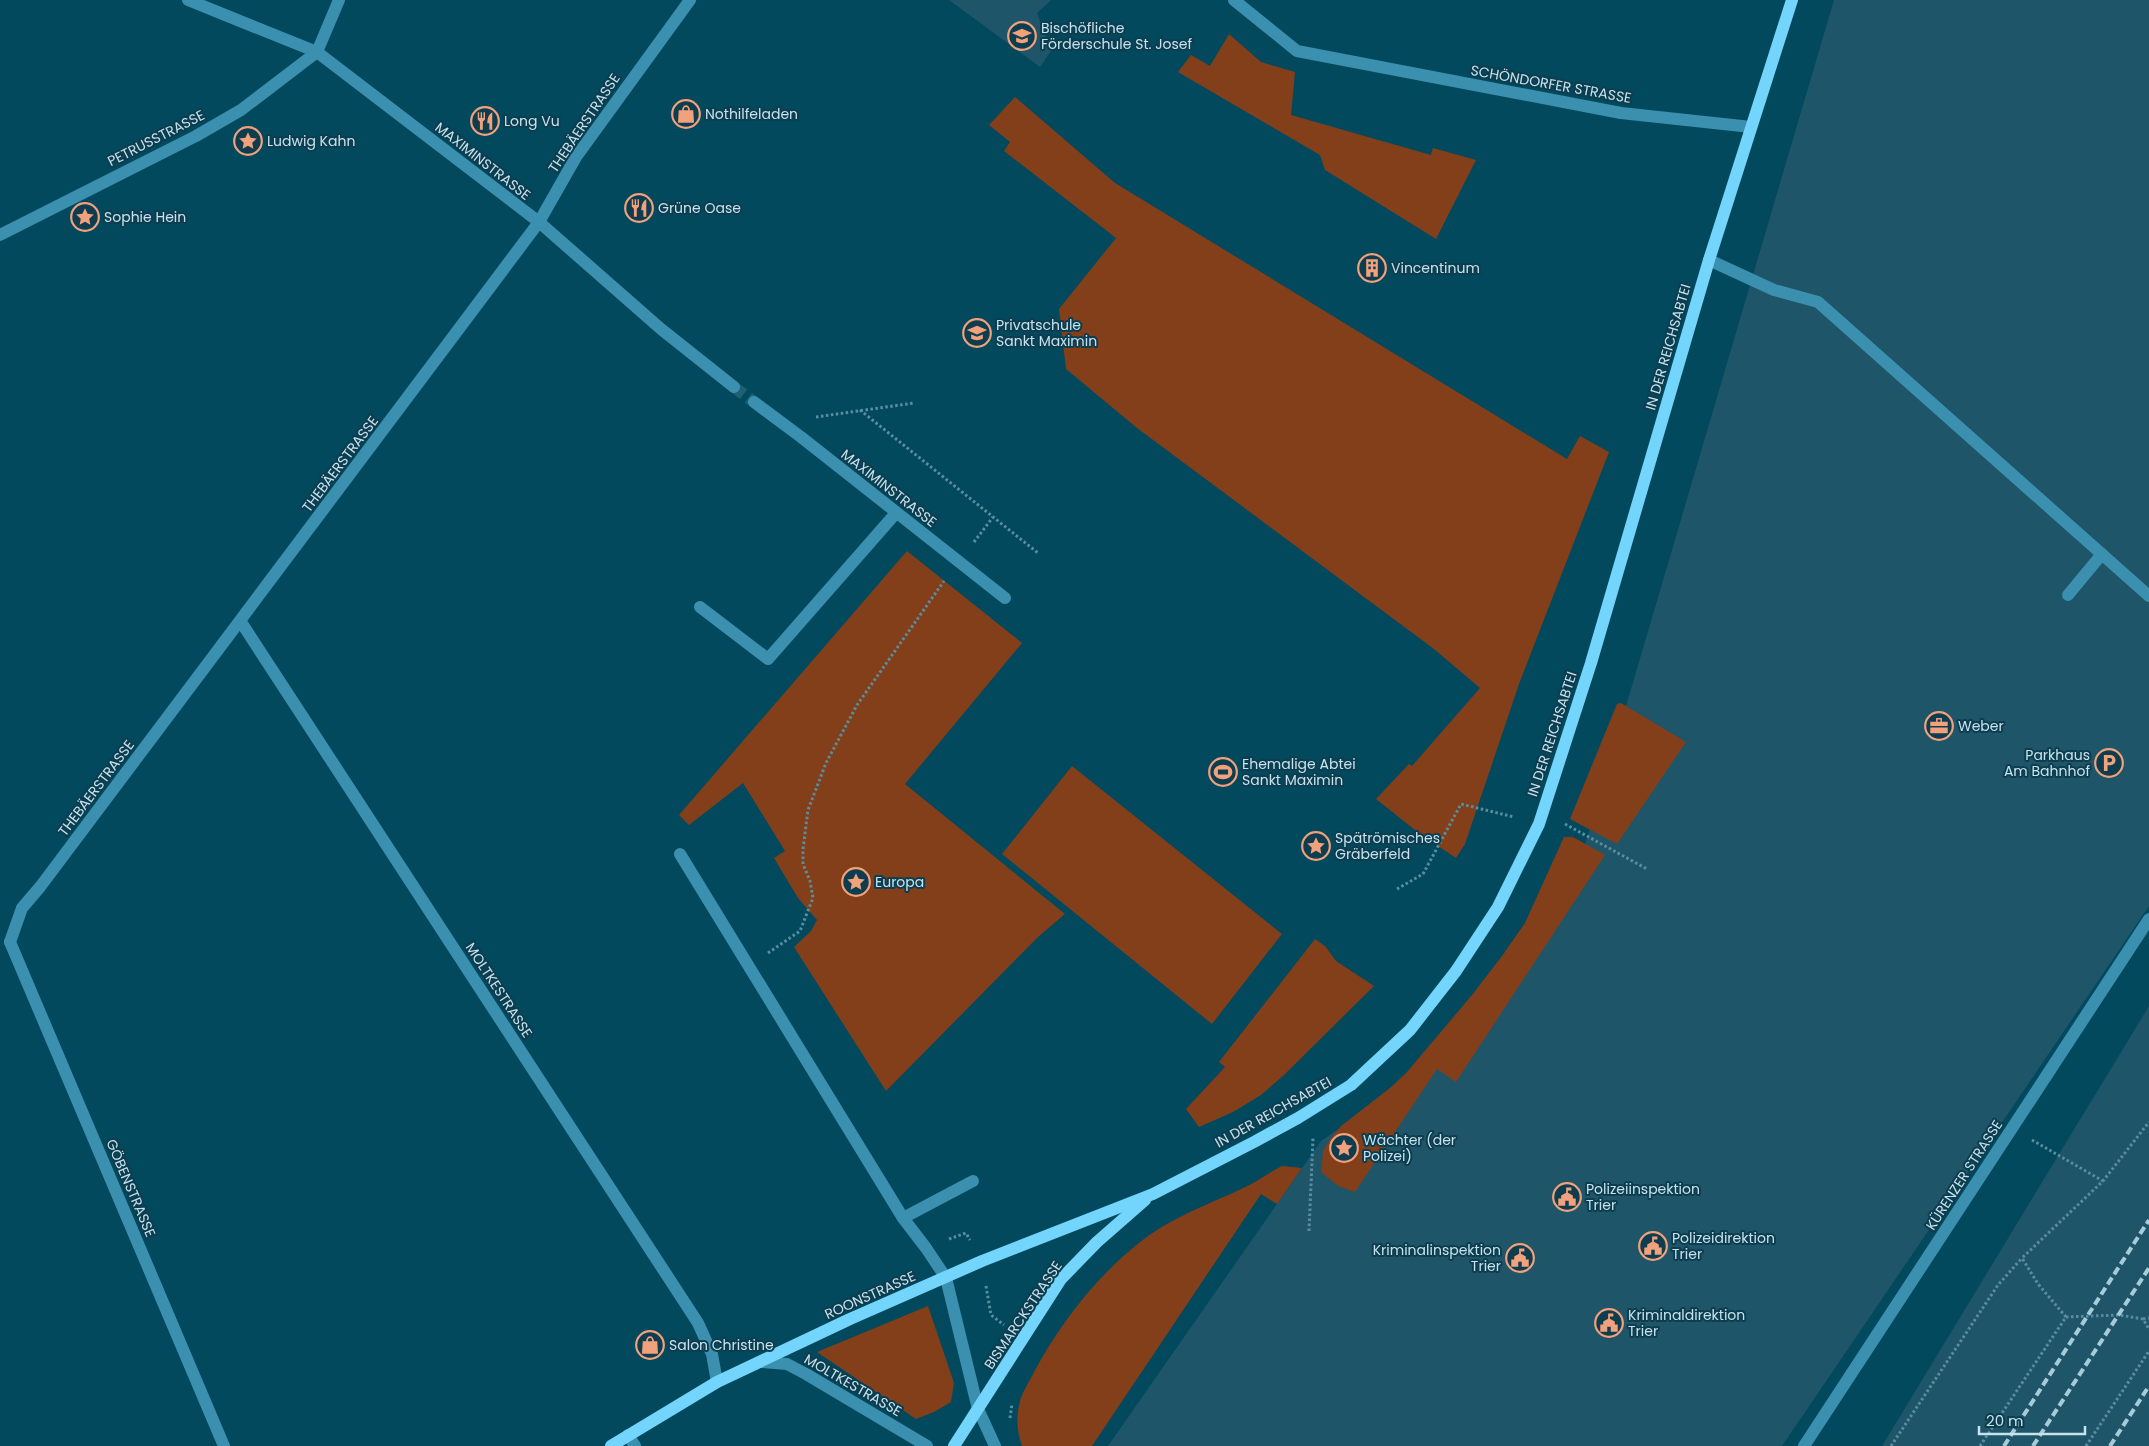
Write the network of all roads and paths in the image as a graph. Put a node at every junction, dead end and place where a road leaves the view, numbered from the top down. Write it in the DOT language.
graph roads {
  1 [pos="188,0"];
  2 [pos="338,0"];
  3 [pos="690,0"];
  4 [pos="1234,0"];
  5 [pos="1792,0"];
  6 [pos="317,52"];
  7 [pos="1751,127"];
  8 [pos="539,222"];
  9 [pos="0,235"];
  10 [pos="1709,260"];
  11 [pos="734,386"];
  12 [pos="754,402"];
  13 [pos="914,403"];
  14 [pos="860,410"];
  15 [pos="801,437"];
  16 [pos="896,513"];
  17 [pos="993,517"];
  18 [pos="1038,553"];
  19 [pos="2102,554"];
  20 [pos="958,562"];
  21 [pos="2068,595"];
  22 [pos="2149,596"];
  23 [pos="1005,598"];
  24 [pos="700,606"];
  25 [pos="241,622"];
  26 [pos="1540,818"];
  27 [pos="680,854"];
  28 [pos="1647,869"];
  29 [pos="1397,889"];
  30 [pos="2149,919"];
  31 [pos="5,945"];
  32 [pos="748,966"];
  33 [pos="1314,1108"];
  34 [pos="2149,1122"];
  35 [pos="2012,1129"];
  36 [pos="973,1181"];
  37 [pos="2103,1181"];
  38 [pos="1153,1194"];
  39 [pos="903,1218"];
  40 [pos="1309,1231"];
  41 [pos="926,1248"];
  42 [pos="2022,1258"];
  43 [pos="982,1261"];
  44 [pos="946,1278"];
  45 [pos="2066,1317"];
  46 [pos="2149,1318"];
  47 [pos="2143,1319"];
  48 [pos="2149,1329"];
  49 [pos="1024,1338"];
  50 [pos="2149,1351"];
  51 [pos="761,1362"];
  52 [pos="717,1382"];
  53 [pos="1013,1402"];
  54 [pos="978,1409"];
  55 [pos="1010,1421"];
  56 [pos="631,1441"];
  57 [pos="224,1446"];
  58 [pos="611,1446"];
  59 [pos="926,1446"];
  60 [pos="954,1446"];
  61 [pos="994,1446"];
  62 [pos="1804,1446"];
  63 [pos="1891,1446"];
  64 [pos="1980,1446"];
  65 [pos="2086,1446"];
  1 -- 6 [label="street, MAXIMINSTRASSE"];
  2 -- 6 [label="street"];
  3 -- 8 [label="street, THEBÄERSTRASSE"];
  4 -- 7 [label="street, SCHÖNDORFER STRASSE"];
  5 -- 7 [label="main road"];
  6 -- 8 [label="street, MAXIMINSTRASSE"];
  6 -- 9 [label="street, PETRUSSTRASSE"];
  7 -- 10 [label="main road, IN DER REICHSABTEI"];
  8 -- 11 [label="street, MAXIMINSTRASSE"];
  8 -- 25 [label="street, THEBÄERSTRASSE"];
  10 -- 19 [label="street"];
  10 -- 26 [label="main road, IN DER REICHSABTEI"];
  12 -- 15 [label="street, MAXIMINSTRASSE"];
  13 -- 14 [label="path"];
  14 -- 15 [label="path"];
  14 -- 17 [label="path"];
  15 -- 16 [label="street, MAXIMINSTRASSE"];
  16 -- 20 [label="street, MAXIMINSTRASSE"];
  16 -- 24 [label="street"];
  17 -- 18 [label="path"];
  17 -- 20 [label="path"];
  19 -- 21 [label="street"];
  19 -- 22 [label="street"];
  20 -- 23 [label="street, MAXIMINSTRASSE"];
  20 -- 32 [label="path"];
  25 -- 31 [label="street, THEBÄERSTRASSE"];
  25 -- 52 [label="street, MOLTKESTRASSE"];
  26 -- 28 [label="path"];
  26 -- 29 [label="path"];
  26 -- 33 [label="main road, IN DER REICHSABTEI"];
  27 -- 32 [label="street"];
  30 -- 35 [label="street, KÜRENZER STRASSE"];
  31 -- 57 [label="street, GÖBENSTRASSE"];
  32 -- 39 [label="street"];
  33 -- 38 [label="main road, IN DER REICHSABTEI"];
  33 -- 40 [label="path"];
  34 -- 37 [label="path"];
  35 -- 37 [label="path"];
  35 -- 62 [label="street, KÜRENZER STRASSE"];
  36 -- 39 [label="street"];
  37 -- 42 [label="path"];
  38 -- 43 [label="main road, ROONSTRASSE"];
  38 -- 49 [label="main road, BISMARCKSTRASSE"];
  39 -- 41 [label="street"];
  41 -- 43 [label="path"];
  41 -- 44 [label="street"];
  42 -- 45 [label="path"];
  42 -- 63 [label="path"];
  43 -- 44 [label="main road, ROONSTRASSE"];
  43 -- 49 [label="path"];
  44 -- 51 [label="main road, ROONSTRASSE"];
  44 -- 54 [label="street"];
  45 -- 47 [label="path"];
  45 -- 64 [label="path"];
  46 -- 47 [label="path"];
  47 -- 48 [label="path"];
  49 -- 54 [label="main road, BISMARCKSTRASSE"];
  50 -- 65 [label="path"];
  51 -- 52 [label="main road, ROONSTRASSE"];
  51 -- 59 [label="street, MOLTKESTRASSE"];
  52 -- 56 [label="main road, ROONSTRASSE"];
  53 -- 55 [label="path"];
  54 -- 60 [label="main road, BISMARCKSTRASSE"];
  54 -- 61 [label="street"];
  56 -- 58 [label="main road, ROONSTRASSE"];
}
